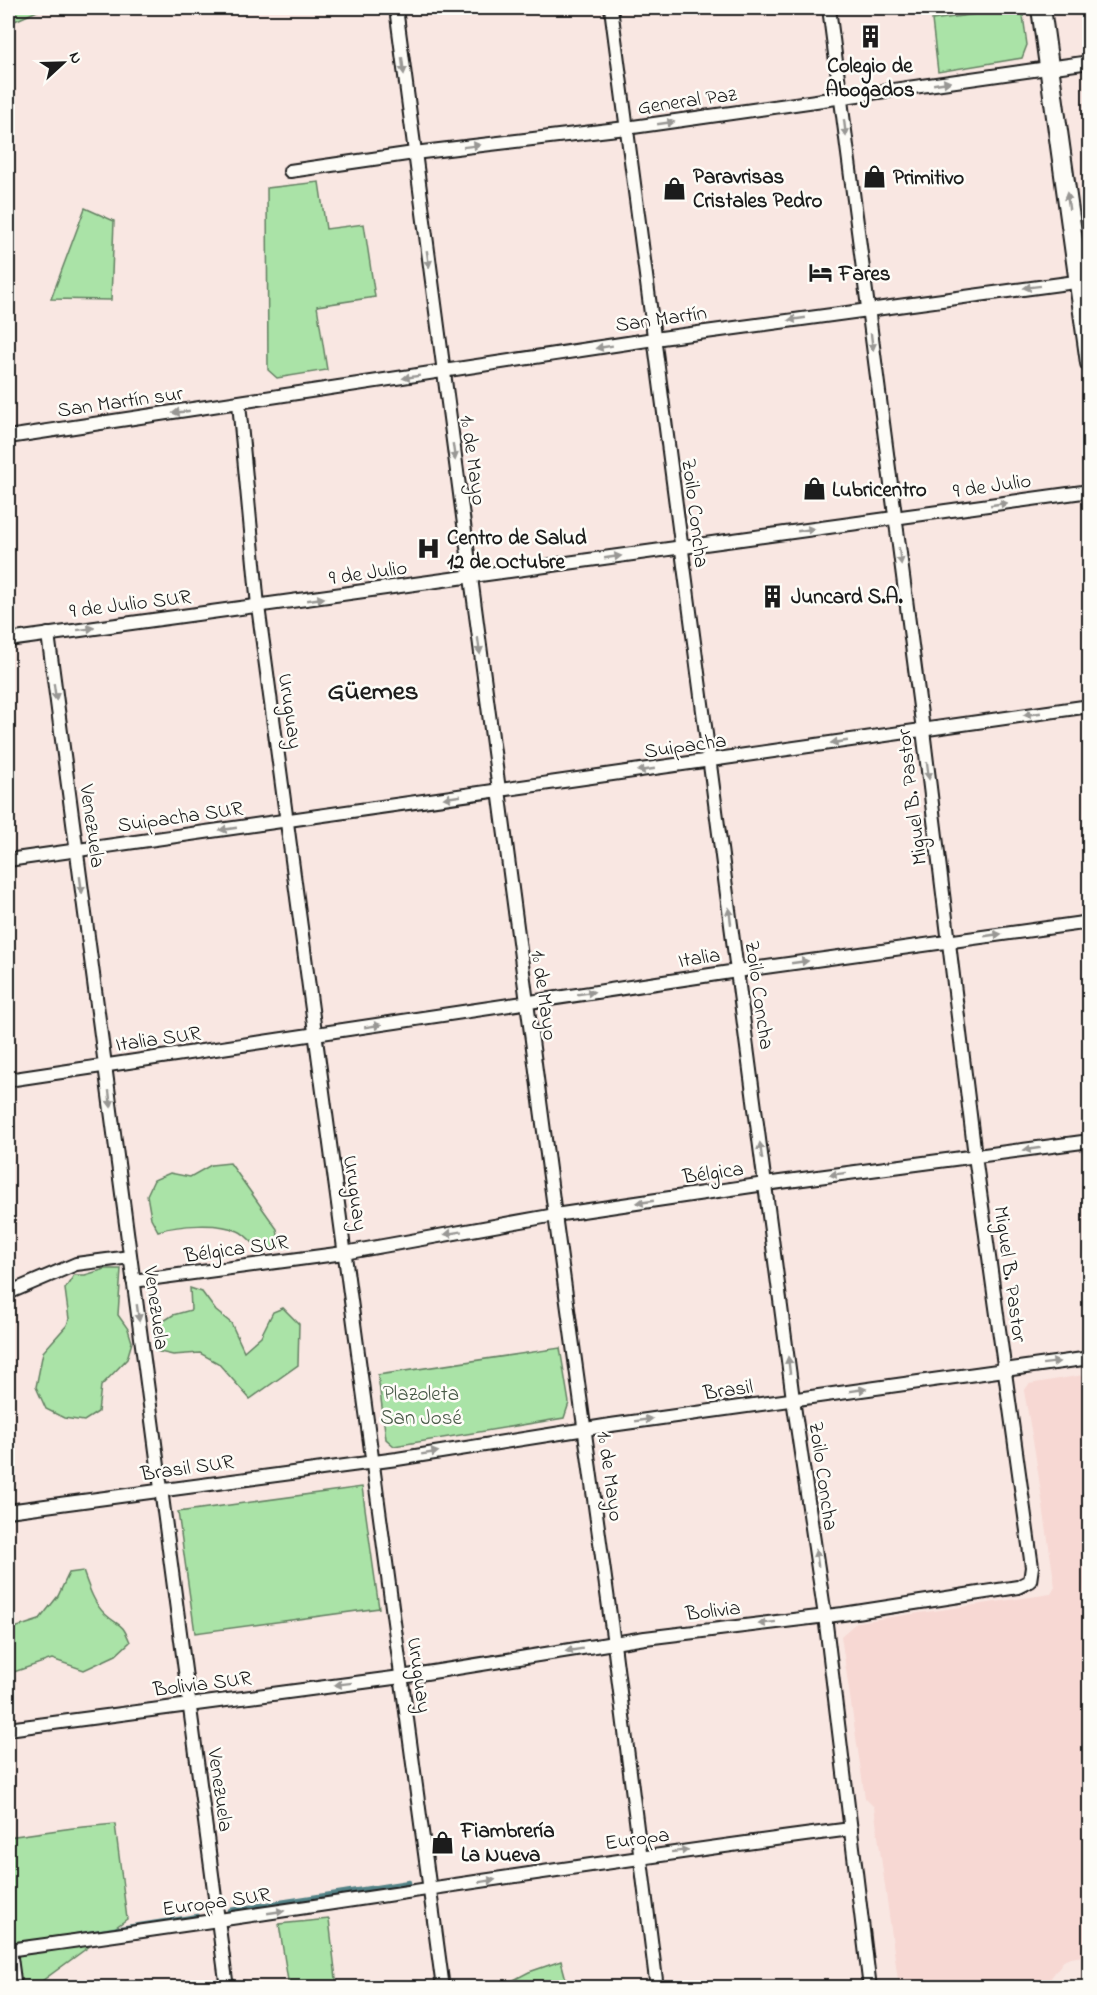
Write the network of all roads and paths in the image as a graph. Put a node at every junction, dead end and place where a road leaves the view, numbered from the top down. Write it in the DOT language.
graph roads {
  1 [pos="396,8"];
  2 [pos="610,8"];
  3 [pos="829,8"];
  4 [pos="1041,8"];
  5 [pos="1089,62"];
  6 [pos="1049,68"];
  7 [pos="842,98"];
  8 [pos="626,128"];
  9 [pos="414,153"];
  10 [pos="290,171"];
  11 [pos="1084,280"];
  12 [pos="867,309"];
  13 [pos="654,339"];
  14 [pos="1089,363"];
  15 [pos="443,372"];
  16 [pos="239,403"];
  17 [pos="8,437"];
  18 [pos="1089,491"];
  19 [pos="895,518"];
  20 [pos="681,548"];
  21 [pos="470,577"];
  22 [pos="258,606"];
  23 [pos="48,634"];
  24 [pos="8,640"];
  25 [pos="1089,706"];
  26 [pos="923,730"];
  27 [pos="709,761"];
  28 [pos="499,790"];
  29 [pos="286,820"];
  30 [pos="76,850"];
  31 [pos="8,860"];
  32 [pos="1089,922"];
  33 [pos="949,942"];
  34 [pos="737,971"];
  35 [pos="527,1002"];
  36 [pos="315,1034"];
  37 [pos="105,1065"];
  38 [pos="8,1080"];
  39 [pos="1089,1141"];
  40 [pos="975,1156"];
  41 [pos="765,1184"];
  42 [pos="555,1215"];
  43 [pos="344,1253"];
  44 [pos="130,1257"];
  45 [pos="134,1281"];
  46 [pos="8,1293"];
  47 [pos="1089,1358"];
  48 [pos="1006,1370"];
  49 [pos="793,1399"];
  50 [pos="584,1429"];
  51 [pos="372,1462"];
  52 [pos="162,1490"];
  53 [pos="8,1511"];
  54 [pos="1030,1581"];
  55 [pos="825,1616"];
  56 [pos="614,1644"];
  57 [pos="401,1677"];
  58 [pos="189,1704"];
  59 [pos="8,1729"];
  60 [pos="851,1829"];
  61 [pos="640,1857"];
  62 [pos="429,1890"];
  63 [pos="218,1921"];
  64 [pos="8,1948"];
  65 [pos="15,1988"];
  66 [pos="227,1988"];
  67 [pos="443,1988"];
  68 [pos="657,1988"];
  69 [pos="870,1988"];
  1 -- 9 [label="street, 1º de Mayo, one-way"];
  2 -- 8 [label="street, Zoilo Concha"];
  3 -- 7 [label="street, Miguel B. Pastor"];
  4 -- 6 [label="main road"];
  5 -- 6 [label="street, General Paz"];
  7 -- 6 [label="street, General Paz, one-way"];
  11 -- 6 [label="main road, one-way"];
  8 -- 7 [label="street, General Paz, one-way"];
  7 -- 12 [label="street, Miguel B. Pastor, one-way"];
  9 -- 8 [label="street, General Paz, one-way"];
  8 -- 13 [label="street, Zoilo Concha"];
  9 -- 10 [label="street, General Paz"];
  9 -- 15 [label="street, 1º de Mayo, one-way"];
  11 -- 12 [label="street, San Martín, one-way"];
  11 -- 14 [label="main road"];
  12 -- 13 [label="street, San Martín, one-way"];
  12 -- 19 [label="street, Miguel B. Pastor, one-way"];
  13 -- 15 [label="street, San Martín, one-way"];
  13 -- 20 [label="street, Zoilo Concha"];
  15 -- 16 [label="street, San Martín, one-way"];
  15 -- 21 [label="street, 1º de Mayo, one-way"];
  16 -- 17 [label="street, San Martín sur, one-way"];
  16 -- 22 [label="street, Uruguay"];
  19 -- 18 [label="street, 9 de Julio, one-way"];
  20 -- 19 [label="street, 9 de Julio, one-way"];
  19 -- 26 [label="street, Miguel B. Pastor, one-way"];
  21 -- 20 [label="street, 9 de Julio, one-way"];
  20 -- 27 [label="street, Zoilo Concha"];
  22 -- 21 [label="street, 9 de Julio, one-way"];
  21 -- 28 [label="street, 1º de Mayo, one-way"];
  23 -- 22 [label="street, 9 de Julio SUR, one-way"];
  22 -- 29 [label="street, Uruguay"];
  23 -- 24 [label="street, 9 de Julio SUR"];
  23 -- 30 [label="street, Venezuela, one-way"];
  25 -- 26 [label="street, Suipacha, one-way"];
  26 -- 27 [label="street, Suipacha, one-way"];
  26 -- 33 [label="street, Miguel B. Pastor, one-way"];
  27 -- 28 [label="street, Suipacha, one-way"];
  34 -- 27 [label="street, Zoilo Concha, one-way"];
  28 -- 29 [label="street, Suipacha, one-way"];
  28 -- 35 [label="street, 1º de Mayo"];
  29 -- 30 [label="street, Suipacha SUR, one-way"];
  29 -- 36 [label="street, Uruguay"];
  30 -- 31 [label="street, Suipacha SUR"];
  30 -- 37 [label="street, Venezuela, one-way"];
  33 -- 32 [label="street, Italia, one-way"];
  34 -- 33 [label="street, Italia, one-way"];
  33 -- 40 [label="street, Miguel B. Pastor"];
  35 -- 34 [label="street, Italia, one-way"];
  41 -- 34 [label="street, Zoilo Concha, one-way"];
  36 -- 35 [label="street, Italia, one-way"];
  35 -- 42 [label="street, 1º de Mayo"];
  36 -- 37 [label="street, Italia SUR"];
  36 -- 43 [label="street, Uruguay"];
  37 -- 38 [label="street, Italia SUR"];
  37 -- 44 [label="street, Venezuela, one-way"];
  39 -- 40 [label="street, Bélgica, one-way"];
  40 -- 41 [label="street, Bélgica, one-way"];
  40 -- 48 [label="street, Miguel B. Pastor"];
  41 -- 42 [label="street, Bélgica, one-way"];
  49 -- 41 [label="street, Zoilo Concha, one-way"];
  42 -- 43 [label="street, Bélgica, one-way"];
  42 -- 50 [label="street, 1º de Mayo"];
  43 -- 45 [label="street, Bélgica SUR"];
  43 -- 51 [label="street, Uruguay"];
  44 -- 45 [label="street, Venezuela"];
  44 -- 46 [label="street"];
  45 -- 52 [label="street, Venezuela, one-way"];
  48 -- 47 [label="street, Brasil, one-way"];
  49 -- 48 [label="street, Brasil, one-way"];
  48 -- 54 [label="street, Miguel B. Pastor"];
  50 -- 49 [label="street, Brasil, one-way"];
  55 -- 49 [label="street, Zoilo Concha, one-way"];
  51 -- 50 [label="street, Brasil, one-way"];
  50 -- 56 [label="street, 1º de Mayo"];
  51 -- 52 [label="street, Brasil SUR"];
  51 -- 57 [label="street, Uruguay"];
  52 -- 53 [label="street, Brasil SUR"];
  52 -- 58 [label="street, Venezuela"];
  54 -- 55 [label="street, Bolivia"];
  55 -- 56 [label="street, Bolivia, one-way"];
  55 -- 60 [label="street, Zoilo Concha"];
  56 -- 57 [label="street, Bolivia, one-way"];
  56 -- 61 [label="street, 1º de Mayo"];
  57 -- 58 [label="street, Bolivia SUR, one-way"];
  57 -- 62 [label="street, Uruguay"];
  58 -- 59 [label="street, Bolivia SUR"];
  58 -- 63 [label="street, Venezuela"];
  61 -- 60 [label="street, Europa, one-way"];
  60 -- 69 [label="street, Zoilo Concha"];
  62 -- 61 [label="street, Europa, one-way"];
  61 -- 68 [label="street, 1º de Mayo"];
  63 -- 62 [label="street, Europa SUR, one-way"];
  62 -- 67 [label="street, Uruguay"];
  63 -- 64 [label="street, Europa SUR"];
  63 -- 66 [label="street, Venezuela"];
  64 -- 65 [label="street"];
}
